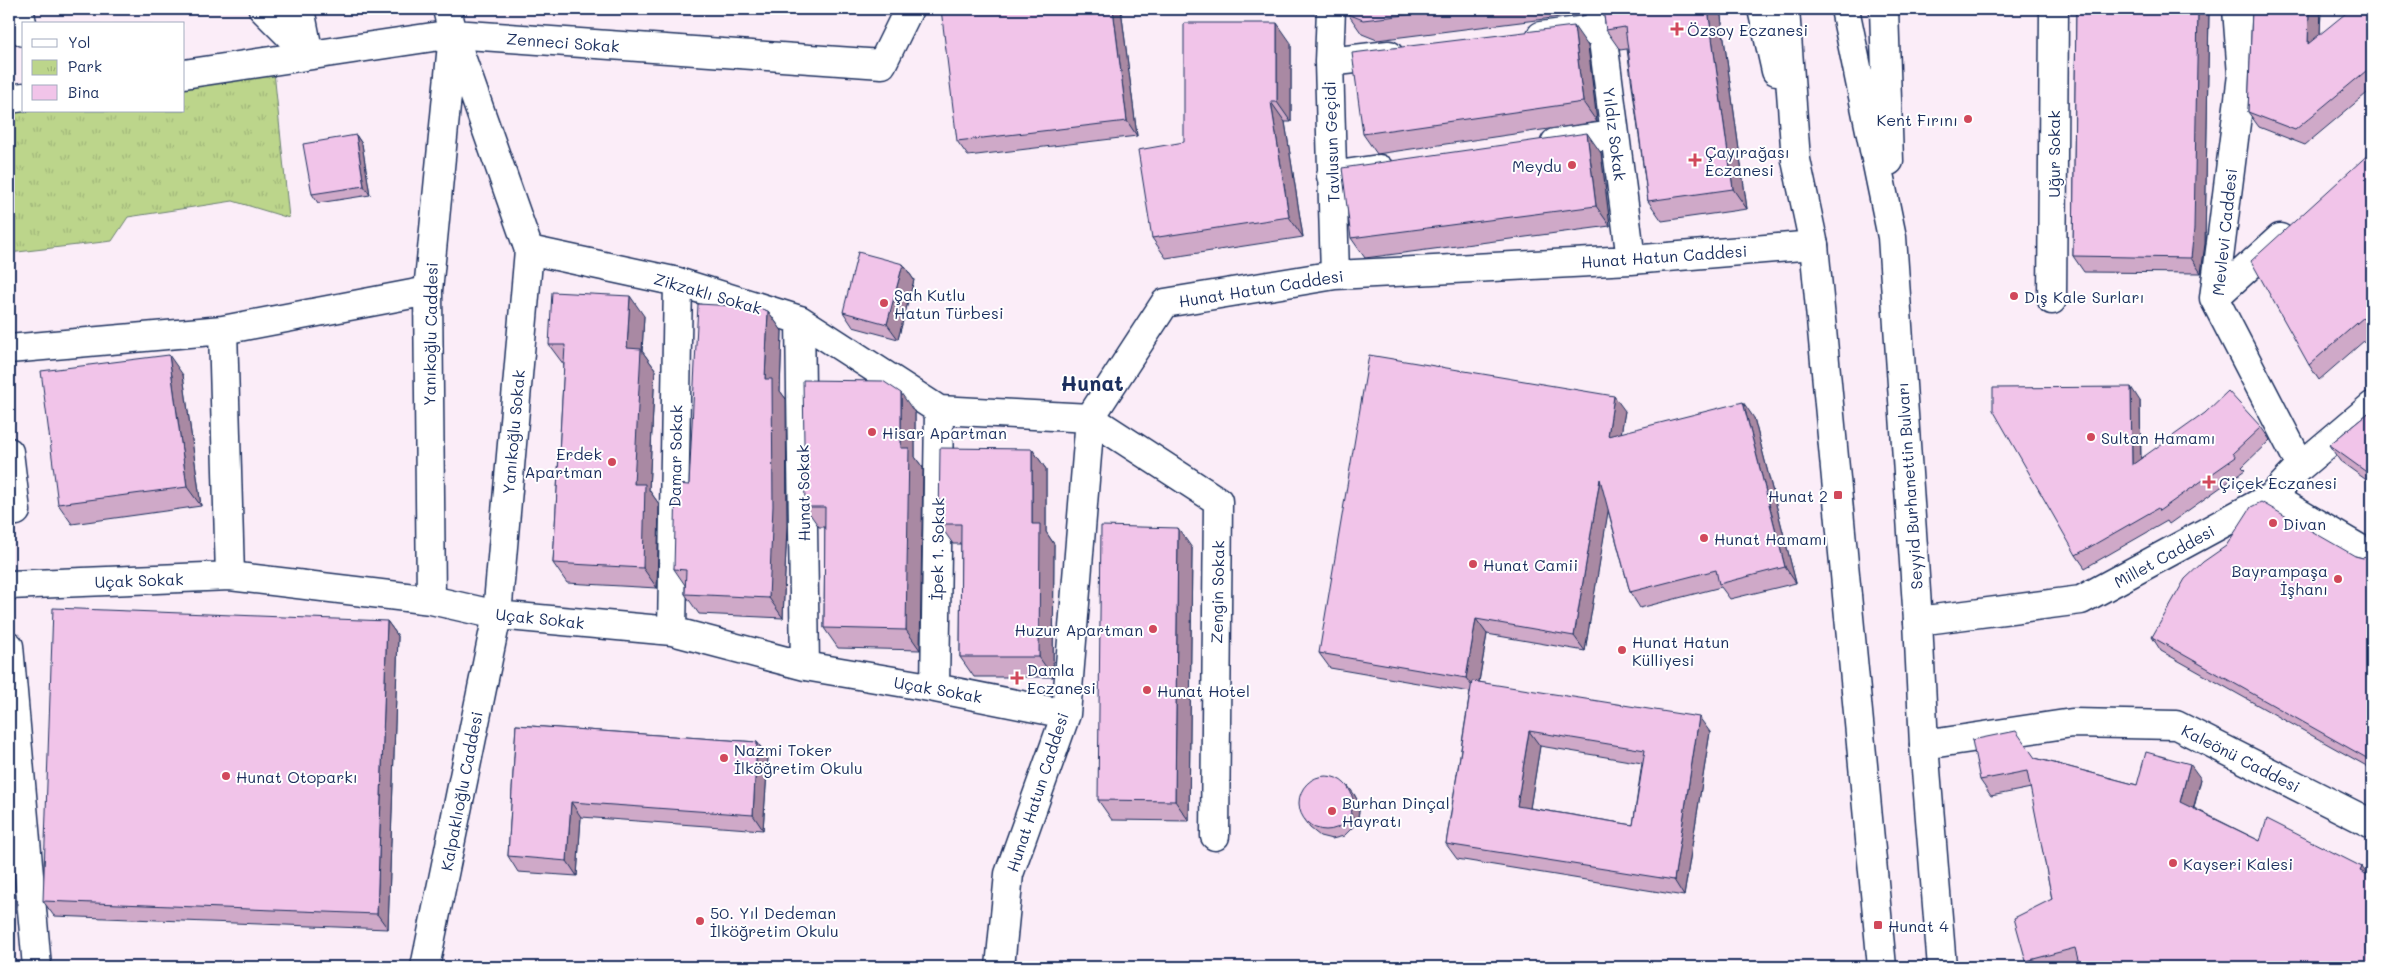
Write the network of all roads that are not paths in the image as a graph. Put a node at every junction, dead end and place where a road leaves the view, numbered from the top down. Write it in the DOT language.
graph roads {
  1 [pos="20,9"];
  2 [pos="263,9"];
  3 [pos="300,9"];
  4 [pos="909,9"];
  5 [pos="1331,9"];
  6 [pos="1762,9"];
  7 [pos="1785,9"];
  8 [pos="1845,9"];
  9 [pos="1884,9"];
  10 [pos="2054,9"];
  11 [pos="2237,9"];
  12 [pos="1600,18"];
  13 [pos="22,22"];
  14 [pos="450,22"];
  15 [pos="1514,39"];
  16 [pos="1416,51"];
  17 [pos="309,55"];
  18 [pos="1329,62"];
  19 [pos="185,74"];
  20 [pos="22,97"];
  21 [pos="9,99"];
  22 [pos="1615,134"];
  23 [pos="1527,148"];
  24 [pos="1796,160"];
  25 [pos="1400,166"];
  26 [pos="1331,176"];
  27 [pos="2300,220"];
  28 [pos="1892,237"];
  29 [pos="1814,245"];
  30 [pos="529,250"];
  31 [pos="1631,260"];
  32 [pos="1335,275"];
  33 [pos="678,282"];
  34 [pos="428,291"];
  35 [pos="2214,298"];
  36 [pos="2052,300"];
  37 [pos="800,320"];
  38 [pos="223,330"];
  39 [pos="9,349"];
  40 [pos="2372,406"];
  41 [pos="939,410"];
  42 [pos="1090,418"];
  43 [pos="9,452"];
  44 [pos="2301,466"];
  45 [pos="2271,497"];
  46 [pos="16,511"];
  47 [pos="2372,556"];
  48 [pos="230,576"];
  49 [pos="9,585"];
  50 [pos="432,600"];
  51 [pos="496,615"];
  52 [pos="1918,621"];
  53 [pos="672,631"];
  54 [pos="9,646"];
  55 [pos="805,666"];
  56 [pos="935,688"];
  57 [pos="1066,714"];
  58 [pos="1924,745"];
  59 [pos="16,820"];
  60 [pos="2372,824"];
  61 [pos="1214,836"];
  62 [pos="37,967"];
  63 [pos="425,967"];
  64 [pos="1000,967"];
  65 [pos="1882,967"];
  66 [pos="1942,967"];
  1 -- 13 [label="street"];
  2 -- 17 [label="street"];
  3 -- 17 [label="street"];
  4 -- 14 [label="street, Zenneci Sokak"];
  5 -- 18 [label="street, Tavlusun Geçidi"];
  6 -- 24 [label="street"];
  7 -- 24 [label="street"];
  8 -- 28 [label="street, Seyyid Burhanettin Bulvarı"];
  9 -- 28 [label="street"];
  10 -- 36 [label="street, Uğur Sokak"];
  11 -- 35 [label="street, Mevlevi Caddesi"];
  12 -- 15 [label="street"];
  12 -- 22 [label="street, Yıldız Sokak"];
  14 -- 17 [label="street, Zenneci Sokak"];
  14 -- 30 [label="street"];
  14 -- 34 [label="street, Yanıkoğlu Caddesi"];
  16 -- 18 [label="street"];
  17 -- 19 [label="street, Zenneci Sokak"];
  18 -- 26 [label="street, Tavlusun Geçidi"];
  20 -- 21 [label="street"];
  22 -- 23 [label="street"];
  22 -- 31 [label="street, Yıldız Sokak"];
  24 -- 29 [label="street"];
  25 -- 26 [label="street"];
  26 -- 32 [label="street, Tavlusun Geçidi"];
  27 -- 35 [label="street"];
  28 -- 52 [label="street, Seyyid Burhanettin Bulvarı"];
  29 -- 31 [label="street, Hunat Hatun Caddesi"];
  29 -- 65 [label="street"];
  30 -- 33 [label="street, Zikzaklı Sokak"];
  30 -- 51 [label="street, Yanıkoğlu Sokak"];
  31 -- 32 [label="street, Hunat Hatun Caddesi"];
  32 -- 42 [label="street, Hunat Hatun Caddesi"];
  33 -- 37 [label="street, Zikzaklı Sokak"];
  33 -- 53 [label="street, Damar Sokak"];
  34 -- 38 [label="street"];
  34 -- 50 [label="street, Yanıkoğlu Caddesi"];
  35 -- 44 [label="street, Mevlevi Caddesi"];
  37 -- 41 [label="street, Zikzaklı Sokak"];
  37 -- 55 [label="street, Hunat Sokak"];
  38 -- 39 [label="street"];
  38 -- 48 [label="street"];
  40 -- 44 [label="street, Millet Caddesi"];
  41 -- 42 [label="street, Zikzaklı Sokak"];
  41 -- 56 [label="street, İpek 1. Sokak"];
  42 -- 57 [label="street, Hunat Hatun Caddesi"];
  42 -- 61 [label="street, Zengin Sokak"];
  43 -- 46 [label="street"];
  44 -- 45 [label="street, Millet Caddesi"];
  45 -- 47 [label="street"];
  45 -- 52 [label="street, Millet Caddesi"];
  48 -- 49 [label="street, Uçak Sokak"];
  48 -- 50 [label="street, Uçak Sokak"];
  50 -- 51 [label="street, Uçak Sokak"];
  51 -- 53 [label="street, Uçak Sokak"];
  51 -- 63 [label="street, Kalpaklıoğlu Caddesi"];
  52 -- 58 [label="street, Seyyid Burhanettin Bulvarı"];
  53 -- 55 [label="street, Uçak Sokak"];
  54 -- 59 [label="street"];
  55 -- 56 [label="street, Uçak Sokak"];
  56 -- 57 [label="street, Uçak Sokak"];
  57 -- 64 [label="street, Hunat Hatun Caddesi"];
  58 -- 60 [label="street, Kaleönü Caddesi"];
  58 -- 66 [label="street, Seyyid Burhanettin Bulvarı"];
  59 -- 62 [label="street"];
}
